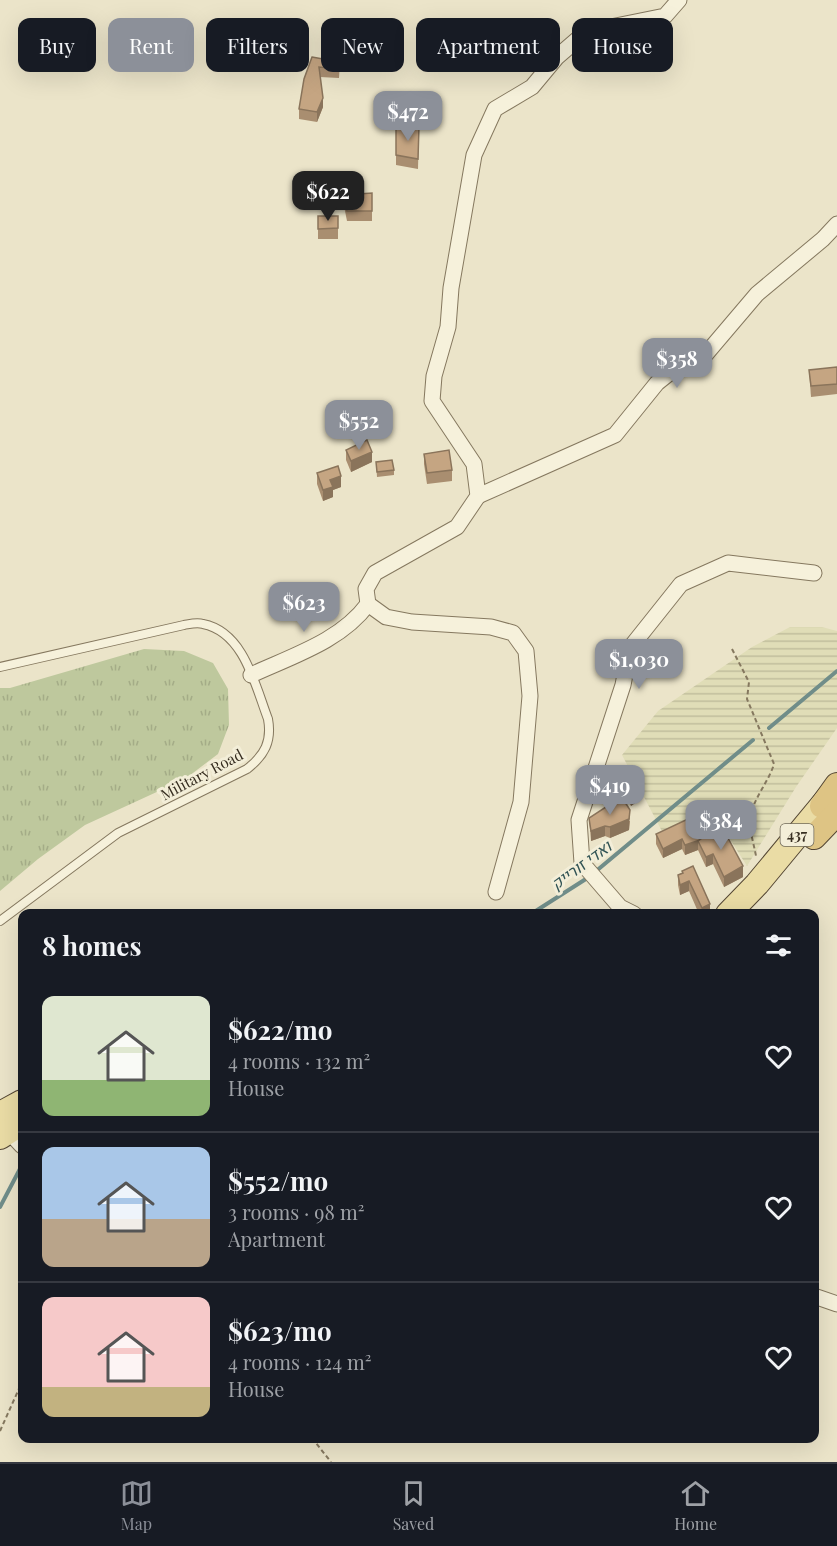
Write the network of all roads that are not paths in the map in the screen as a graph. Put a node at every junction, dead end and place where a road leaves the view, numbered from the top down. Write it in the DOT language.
graph roads {
  1 [pos="679,0"];
  2 [pos="837,224"];
  3 [pos="478,496"];
  4 [pos="814,573"];
  5 [pos="369,604"];
  6 [pos="0,667"];
  7 [pos="251,675"];
  8 [pos="837,786"];
  9 [pos="832,808"];
  10 [pos="814,837"];
  11 [pos="496,892"];
  12 [pos="624,909"];
  13 [pos="731,909"];
  14 [pos="753,909"];
  15 [pos="0,921"];
  16 [pos="18,1112"];
  17 [pos="11,1130"];
  18 [pos="819,1298"];
  19 [pos="837,1304"];
  1 -- 3 [label="street"];
  2 -- 3 [label="street"];
  3 -- 5 [label="street"];
  4 -- 12 [label="street"];
  5 -- 7 [label="street"];
  5 -- 11 [label="street"];
  6 -- 7 [label="lane, Military Road"];
  7 -- 15 [label="lane, Military Road"];
  8 -- 9 [label="highway"];
  9 -- 10 [label="highway"];
  9 -- 13 [label="main road, 437"];
  10 -- 14 [label="main road, 437"];
  16 -- 17 [label="main road"];
  18 -- 19 [label="street"];
}
